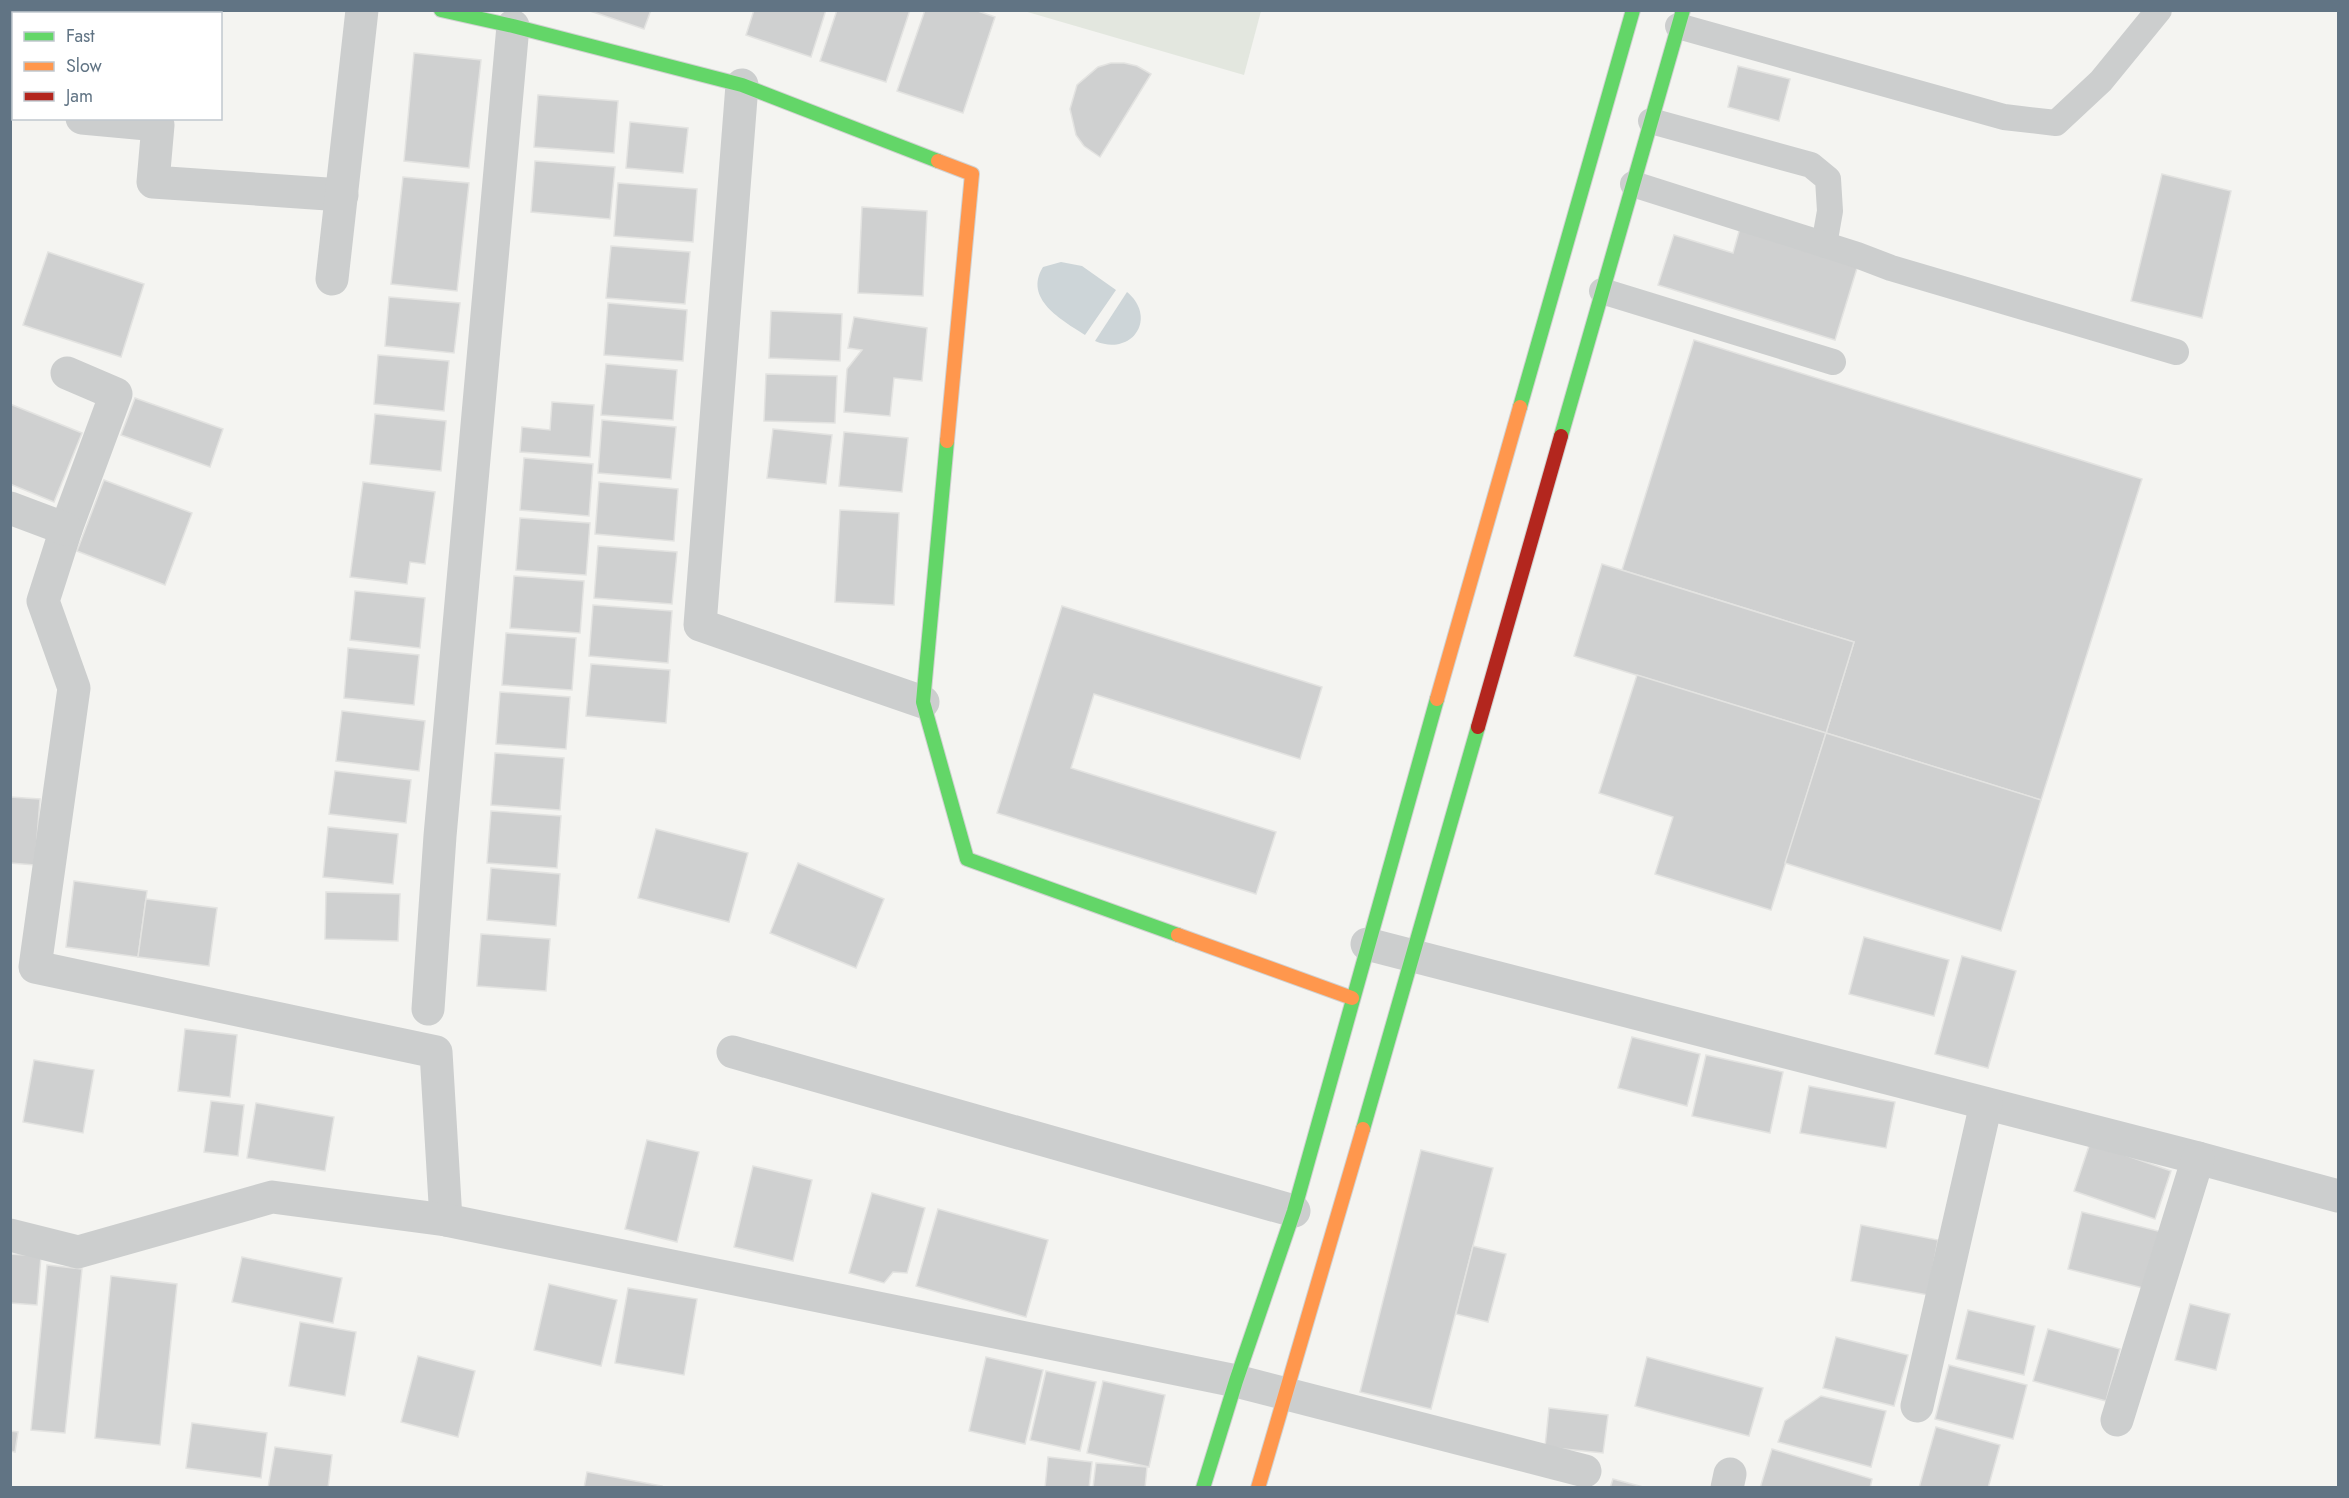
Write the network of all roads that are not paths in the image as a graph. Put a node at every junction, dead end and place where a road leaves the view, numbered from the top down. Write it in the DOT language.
graph roads {
  1 [pos="362,10"];
  2 [pos="441,10"];
  3 [pos="1633,10"];
  4 [pos="2158,10"];
  5 [pos="1681,18"];
  6 [pos="513,26"];
  7 [pos="742,85"];
  8 [pos="104,120"];
  9 [pos="1651,121"];
  10 [pos="1633,184"];
  11 [pos="342,195"];
  12 [pos="1824,245"];
  13 [pos="332,279"];
  14 [pos="1602,291"];
  15 [pos="2176,352"];
  16 [pos="1833,362"];
  17 [pos="67,373"];
  18 [pos="10,508"];
  19 [pos="66,529"];
  20 [pos="923,702"];
  21 [pos="1367,944"];
  22 [pos="1413,956"];
  23 [pos="1352,998"];
  24 [pos="428,1009"];
  25 [pos="733,1052"];
  26 [pos="1986,1104"];
  27 [pos="2198,1158"];
  28 [pos="2338,1196"];
  29 [pos="1294,1211"];
  30 [pos="446,1220"];
  31 [pos="10,1235"];
  32 [pos="1236,1381"];
  33 [pos="1285,1394"];
  34 [pos="1917,1406"];
  35 [pos="2118,1420"];
  36 [pos="1585,1471"];
  37 [pos="1203,1488"];
  38 [pos="1258,1488"];
  1 -- 11 [label="street"];
  2 -- 6 [label="main road"];
  3 -- 21 [label="main road"];
  4 -- 5 [label="lane"];
  5 -- 9 [label="main road"];
  6 -- 7 [label="main road"];
  6 -- 24 [label="street"];
  7 -- 20 [label="main road"];
  7 -- 20 [label="street"];
  8 -- 11 [label="street"];
  9 -- 10 [label="main road"];
  9 -- 12 [label="lane"];
  10 -- 12 [label="lane"];
  10 -- 14 [label="main road"];
  11 -- 13 [label="street"];
  12 -- 15 [label="lane"];
  14 -- 16 [label="lane"];
  14 -- 22 [label="main road"];
  17 -- 19 [label="street"];
  18 -- 19 [label="street"];
  19 -- 30 [label="street"];
  20 -- 23 [label="main road"];
  21 -- 22 [label="street"];
  21 -- 23 [label="main road"];
  22 -- 26 [label="street"];
  22 -- 33 [label="main road"];
  23 -- 29 [label="main road"];
  25 -- 29 [label="street"];
  26 -- 27 [label="street"];
  26 -- 34 [label="street"];
  27 -- 28 [label="street"];
  27 -- 35 [label="street"];
  29 -- 32 [label="main road"];
  30 -- 31 [label="street"];
  30 -- 32 [label="street"];
  32 -- 33 [label="street"];
  32 -- 37 [label="main road"];
  33 -- 36 [label="street"];
  33 -- 38 [label="main road"];
}
